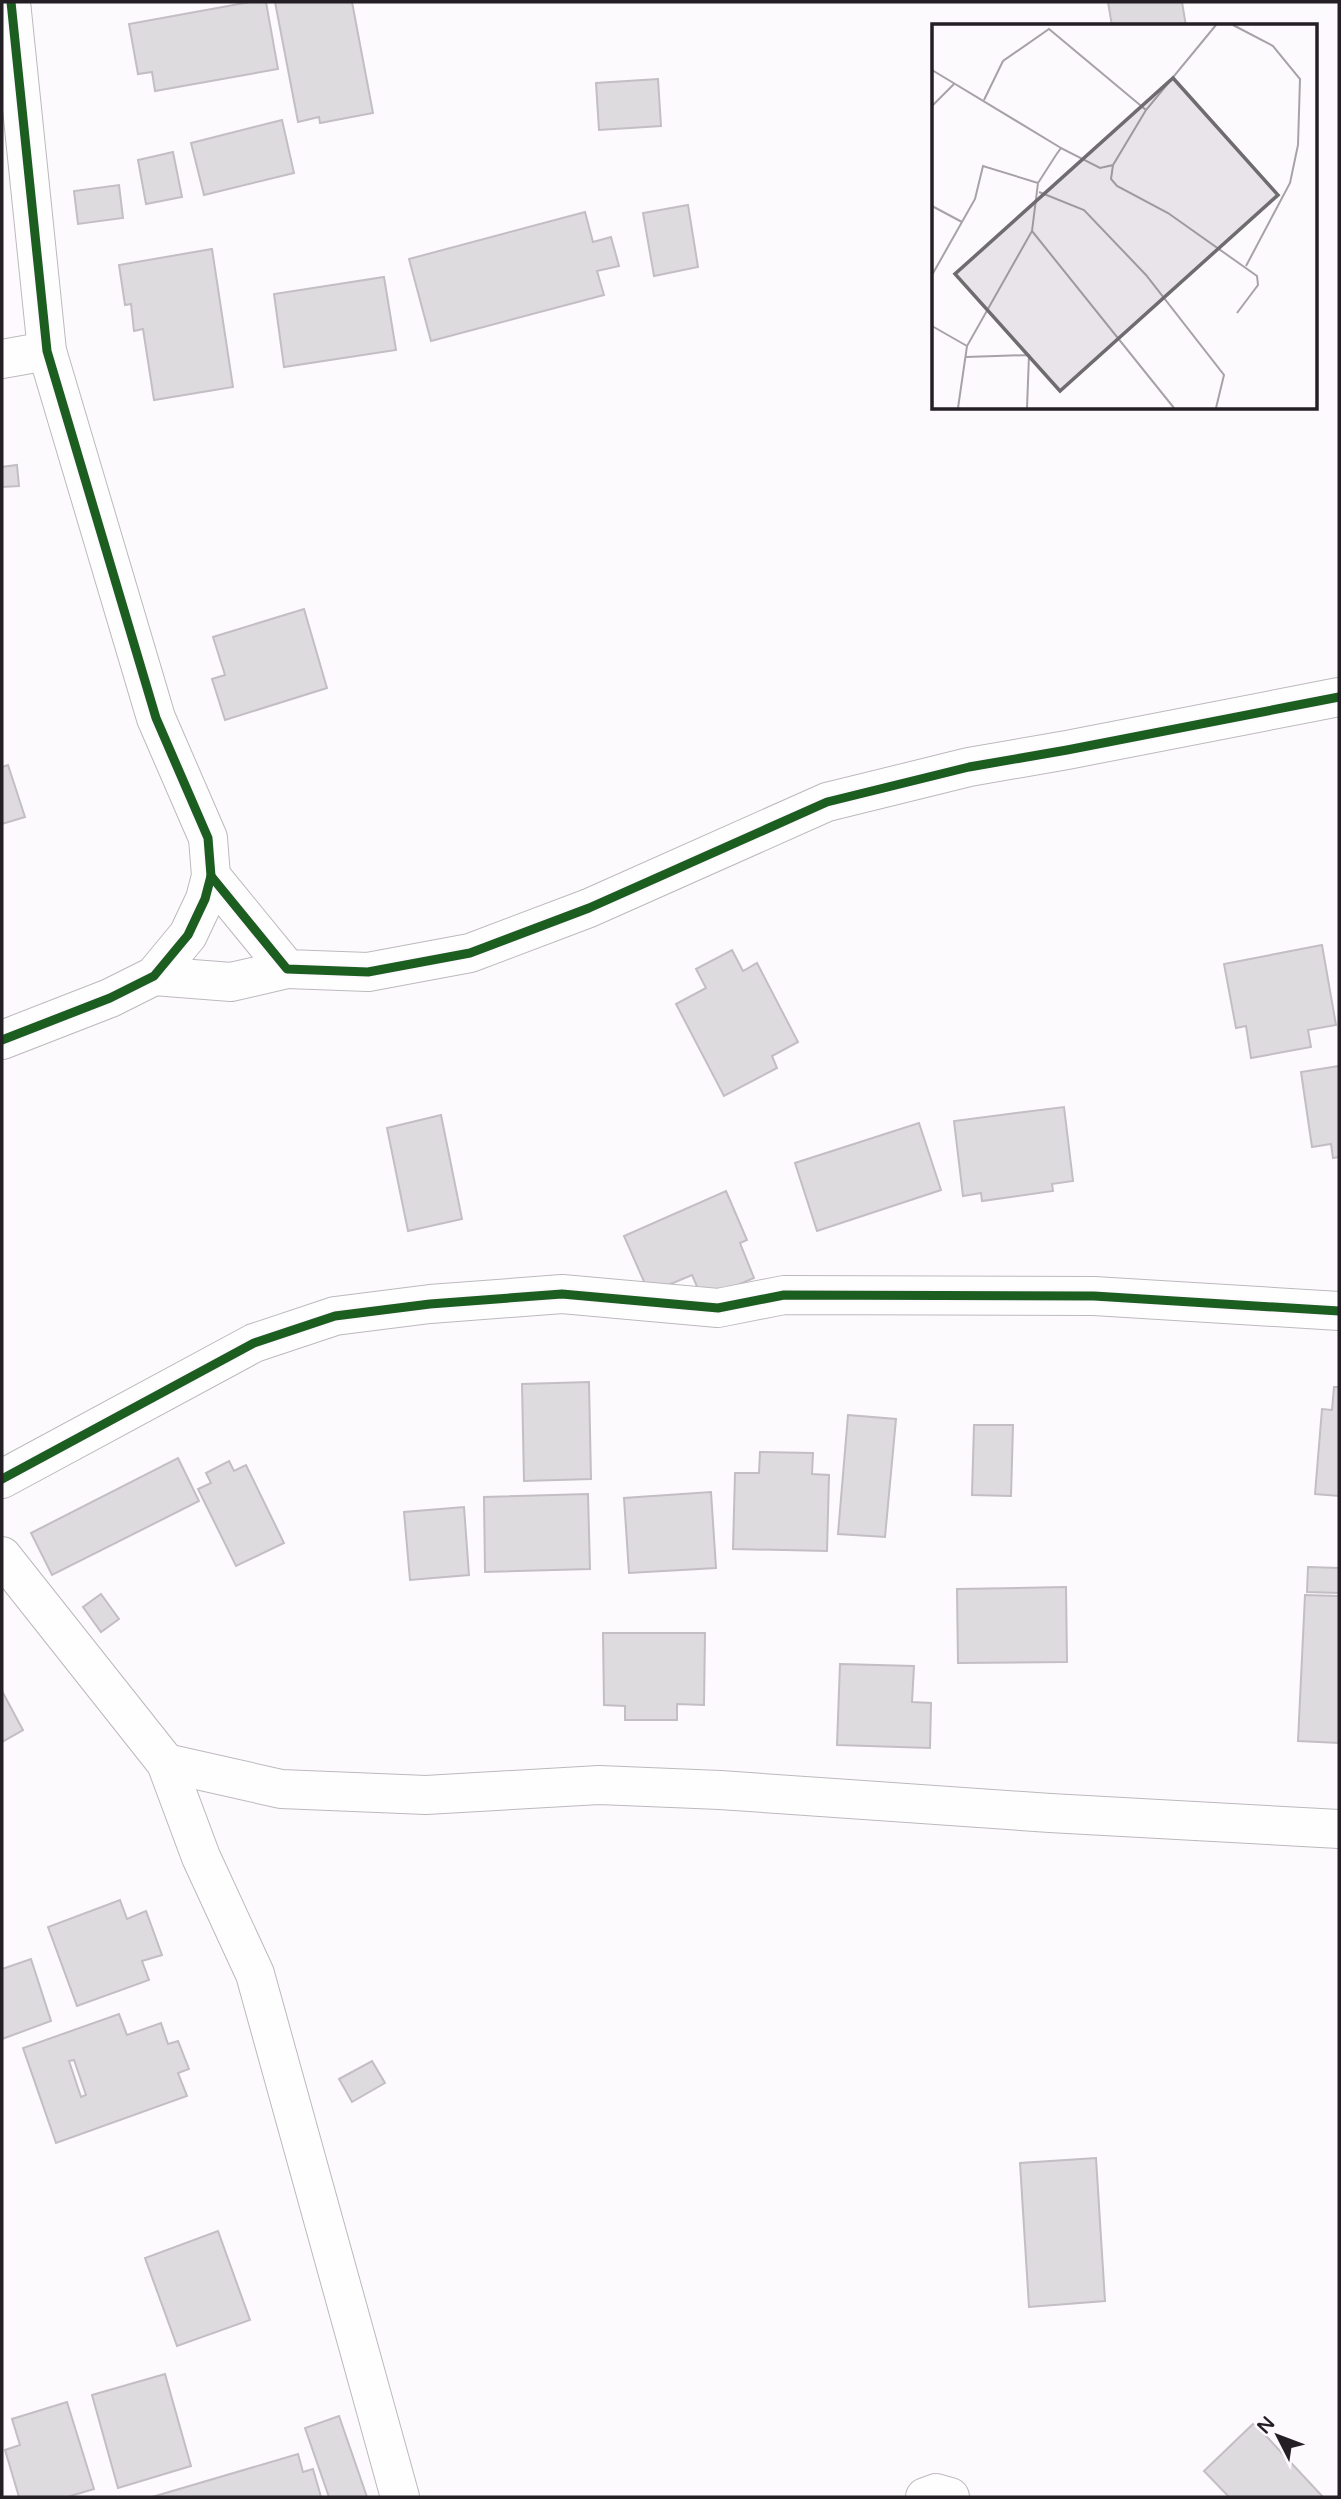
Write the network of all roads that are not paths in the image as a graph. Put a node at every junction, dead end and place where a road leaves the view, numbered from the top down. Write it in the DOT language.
graph roads {
  1 [pos="11,2"];
  2 [pos="47,351"];
  3 [pos="2,359"];
  4 [pos="1339,697"];
  5 [pos="211,876"];
  6 [pos="287,969"];
  7 [pos="154,975"];
  8 [pos="2,1040"];
  9 [pos="1339,1311"];
  10 [pos="2,1479"];
  11 [pos="2,1556"];
  12 [pos="166,1763"];
  13 [pos="1339,1829"];
  14 [pos="400,2497"];
  15 [pos="925,2497"];
  16 [pos="950,2497"];
  1 -- 2 [label="street"];
  2 -- 3 [label="street"];
  2 -- 5 [label="street"];
  4 -- 6 [label="street"];
  5 -- 6 [label="street"];
  5 -- 7 [label="street"];
  6 -- 7 [label="street"];
  7 -- 8 [label="street"];
  9 -- 10 [label="street"];
  11 -- 12 [label="street"];
  12 -- 13 [label="street"];
  12 -- 14 [label="street"];
  15 -- 16 [label="street"];
}
